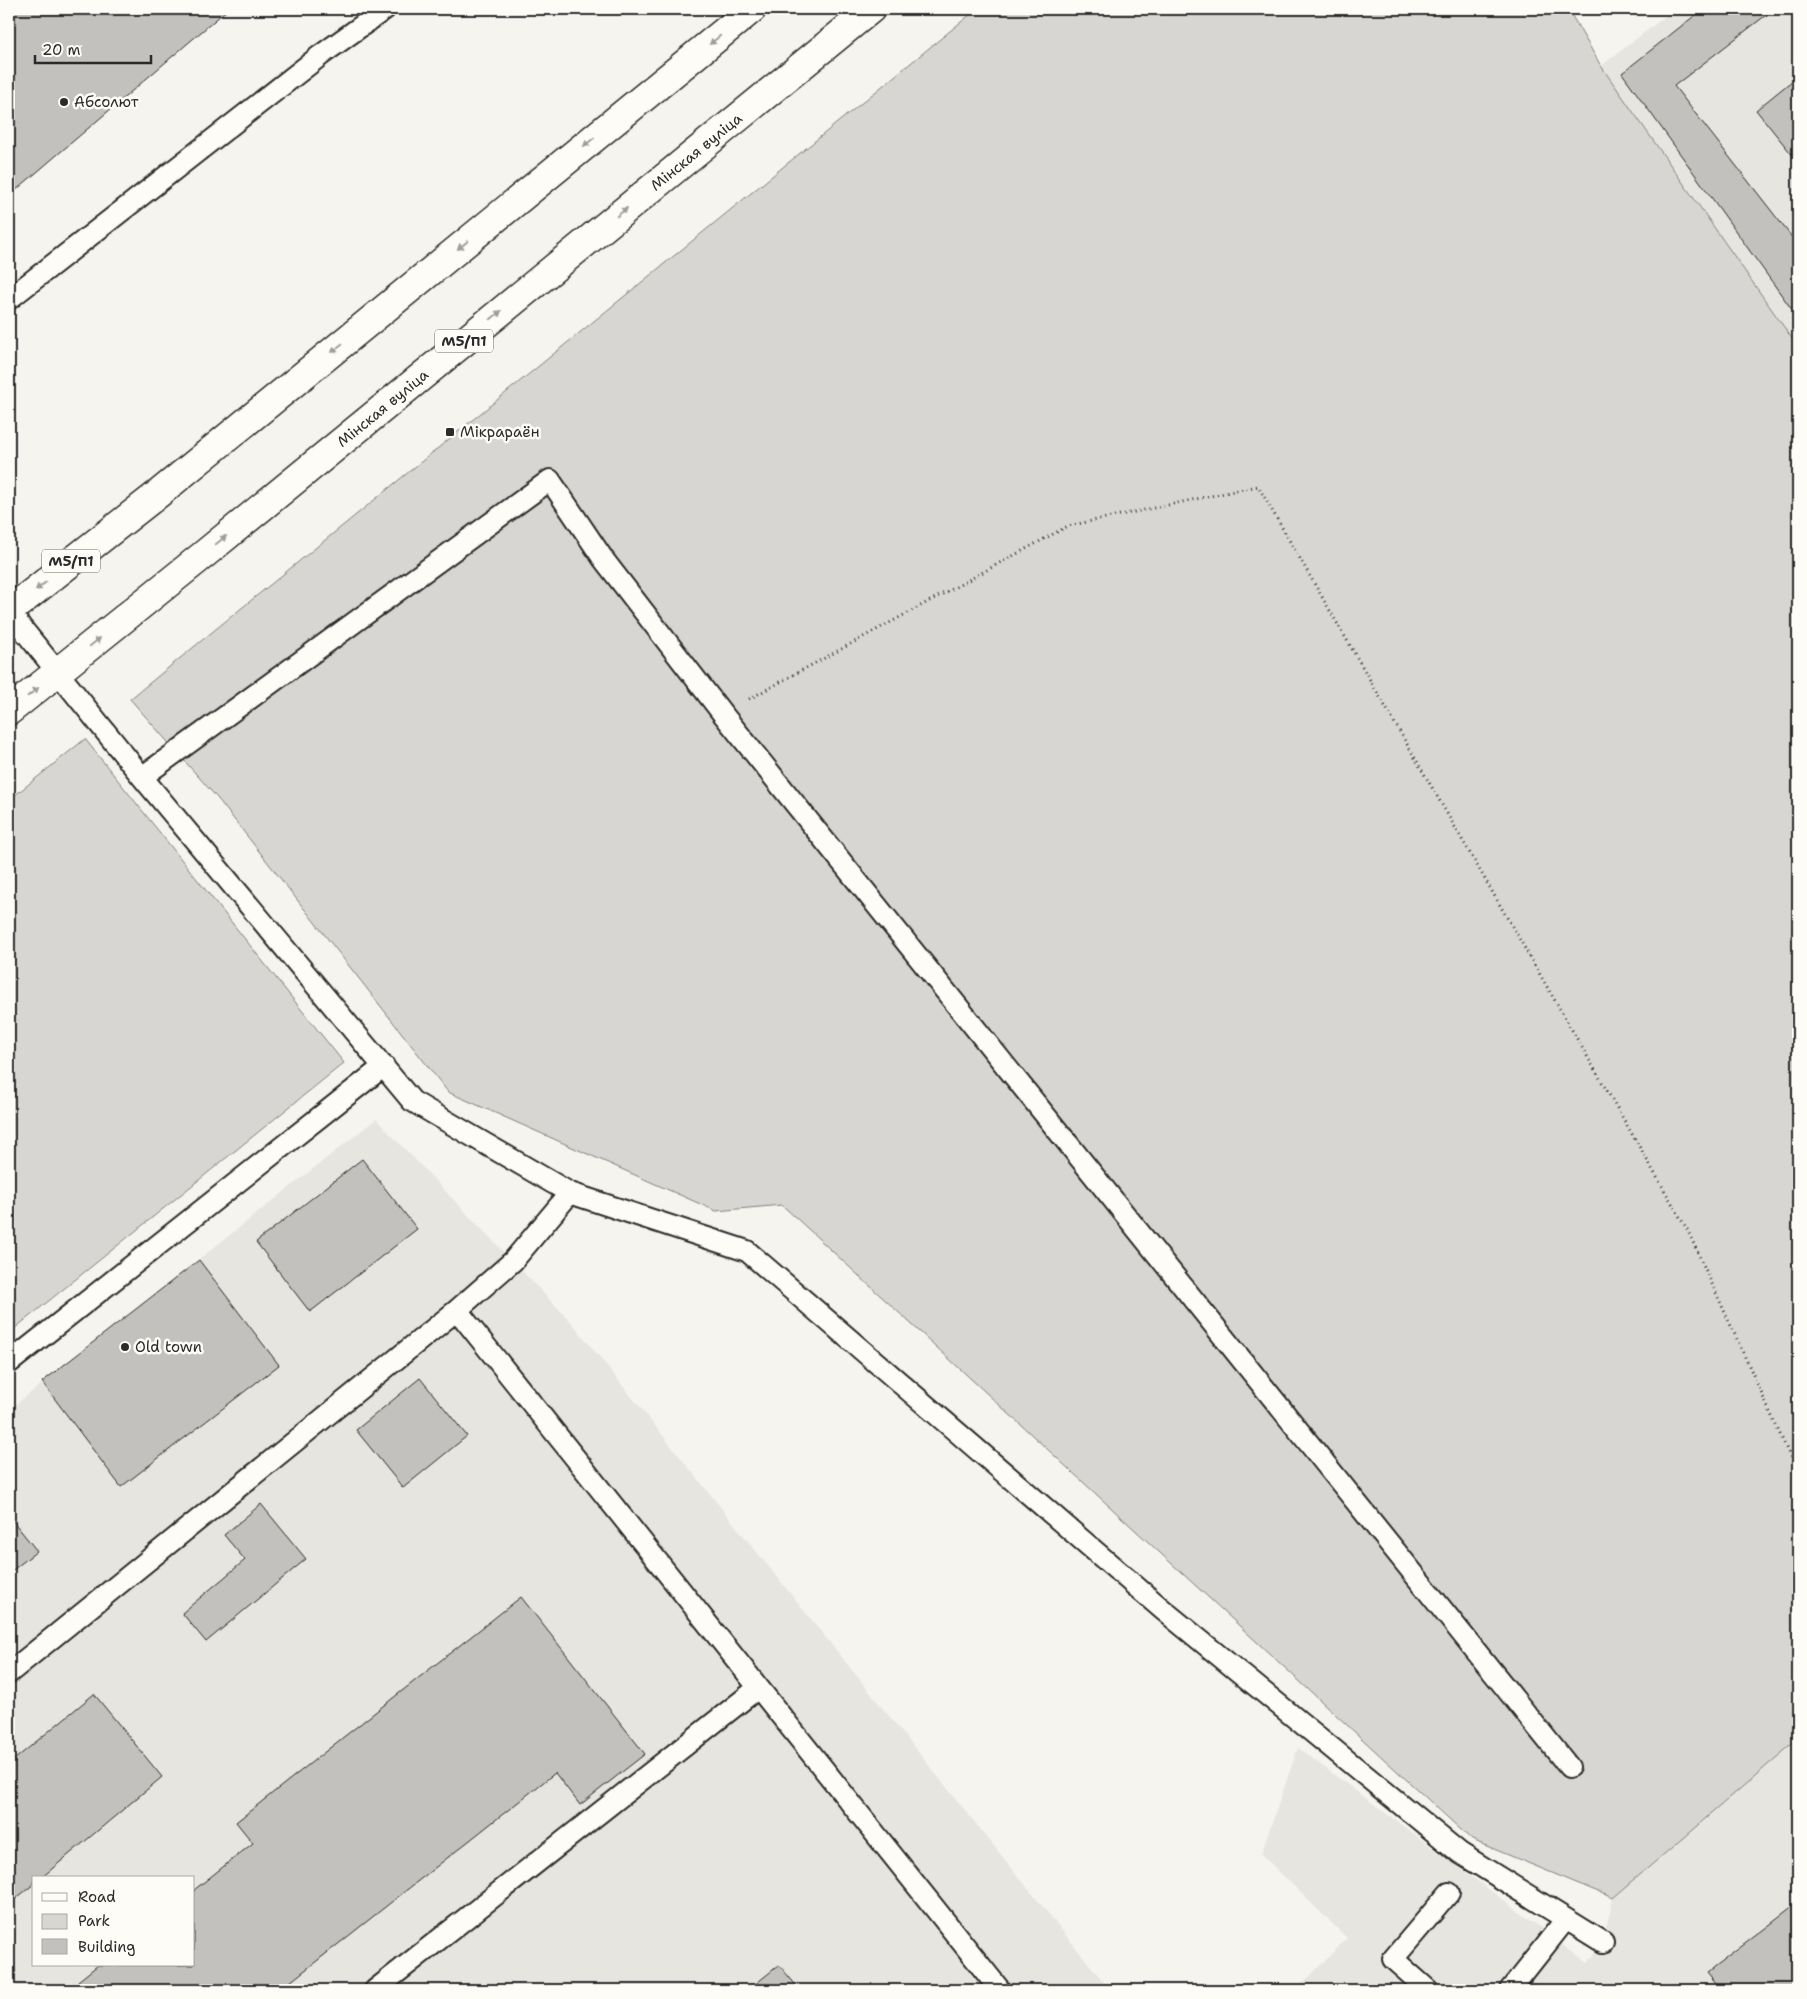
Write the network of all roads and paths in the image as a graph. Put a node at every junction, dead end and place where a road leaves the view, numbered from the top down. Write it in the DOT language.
graph roads {
  1 [pos="385,9"];
  2 [pos="752,9"];
  3 [pos="871,9"];
  4 [pos="9,299"];
  5 [pos="9,612"];
  6 [pos="57,673"];
  7 [pos="9,711"];
  8 [pos="722,713"];
  9 [pos="142,777"];
  10 [pos="384,1066"];
  11 [pos="570,1193"];
  12 [pos="456,1310"];
  13 [pos="9,1363"];
  14 [pos="1798,1474"];
  15 [pos="9,1672"];
  16 [pos="758,1688"];
  17 [pos="1570,1767"];
  18 [pos="1449,1893"];
  19 [pos="1566,1919"];
  20 [pos="1603,1942"];
  21 [pos="375,1990"];
  22 [pos="1000,1990"];
  23 [pos="1428,1990"];
  24 [pos="1510,1990"];
  1 -- 4 [label="lane"];
  2 -- 5 [label="main road, М5/П1, one-way"];
  6 -- 3 [label="main road, Мінская вуліца / М5/П1, one-way"];
  5 -- 6 [label="lane"];
  7 -- 6 [label="main road, Мінская вуліца / М5/П1, one-way"];
  6 -- 9 [label="lane"];
  8 -- 9 [label="lane"];
  8 -- 14 [label="path"];
  8 -- 17 [label="lane"];
  9 -- 10 [label="lane"];
  10 -- 11 [label="lane"];
  10 -- 13 [label="lane"];
  11 -- 12 [label="lane"];
  11 -- 19 [label="lane"];
  12 -- 15 [label="lane"];
  12 -- 16 [label="lane"];
  16 -- 21 [label="lane"];
  16 -- 22 [label="lane"];
  18 -- 23 [label="lane"];
  19 -- 20 [label="lane"];
  19 -- 24 [label="lane"];
}
